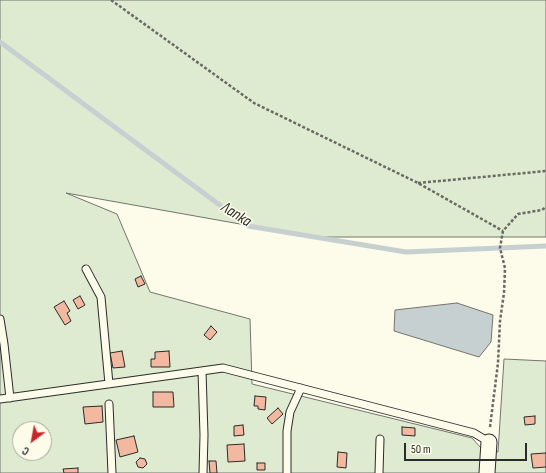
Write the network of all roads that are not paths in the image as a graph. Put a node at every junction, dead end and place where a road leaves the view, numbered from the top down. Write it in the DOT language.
graph roads {
  1 [pos="86,269"];
  2 [pos="0,319"];
  3 [pos="202,371"];
  4 [pos="109,384"];
  5 [pos="301,388"];
  6 [pos="10,398"];
  7 [pos="0,399"];
  8 [pos="109,404"];
  9 [pos="380,439"];
  10 [pos="489,442"];
  11 [pos="112,473"];
  12 [pos="203,473"];
  13 [pos="287,473"];
  14 [pos="379,473"];
  15 [pos="487,473"];
  1 -- 4 [label="lane"];
  2 -- 6 [label="lane"];
  3 -- 4 [label="lane"];
  3 -- 5 [label="lane"];
  3 -- 12 [label="lane"];
  4 -- 6 [label="lane"];
  5 -- 10 [label="lane"];
  5 -- 13 [label="lane"];
  6 -- 7 [label="lane"];
  8 -- 11 [label="lane"];
  9 -- 14 [label="lane"];
  10 -- 15 [label="street"];
}
